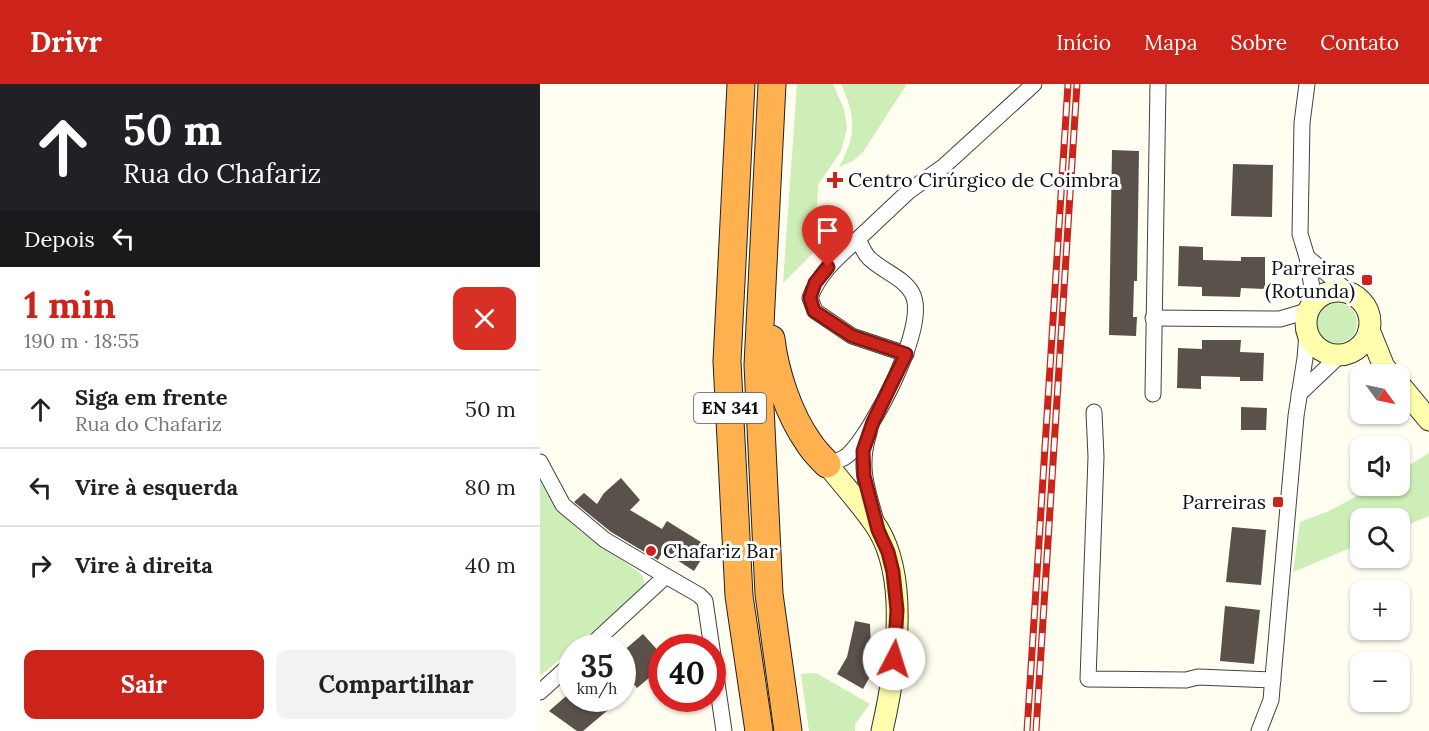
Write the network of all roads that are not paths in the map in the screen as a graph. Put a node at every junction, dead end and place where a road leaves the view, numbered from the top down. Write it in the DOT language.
graph roads {
  1 [pos="741,84"];
  2 [pos="772,84"];
  3 [pos="1034,84"];
  4 [pos="1158,84"];
  5 [pos="1307,84"];
  6 [pos="858,239"];
  7 [pos="1307,257"];
  8 [pos="762,278"];
  9 [pos="1350,293"];
  10 [pos="1153,318"];
  11 [pos="1308,318"];
  12 [pos="1370,330"];
  13 [pos="906,354"];
  14 [pos="1344,354"];
  15 [pos="1369,364"];
  16 [pos="1384,364"];
  17 [pos="1153,394"];
  18 [pos="1299,394"];
  19 [pos="1410,397"];
  20 [pos="1094,412"];
  21 [pos="1429,420"];
  22 [pos="873,422"];
  23 [pos="540,462"];
  24 [pos="827,464"];
  25 [pos="878,530"];
  26 [pos="666,576"];
  27 [pos="603,634"];
  28 [pos="558,676"];
  29 [pos="1273,680"];
  30 [pos="540,692"];
  31 [pos="885,730"];
  32 [pos="724,731"];
  33 [pos="759,731"];
  34 [pos="788,731"];
  35 [pos="1259,731"];
  1 -- 33 [label="highway, EN 341"];
  2 -- 8 [label="highway, EN 341"];
  3 -- 6 [label="street"];
  4 -- 10 [label="street"];
  5 -- 7 [label="street"];
  6 -- 13 [label="street"];
  6 -- 13 [label="street"];
  7 -- 9 [label="street"];
  7 -- 11 [label="street"];
  8 -- 24 [label="highway"];
  8 -- 34 [label="highway, EN 341"];
  9 -- 11 [label="street"];
  9 -- 12 [label="street"];
  10 -- 11 [label="street"];
  10 -- 17 [label="street"];
  11 -- 14 [label="street"];
  11 -- 18 [label="street"];
  12 -- 14 [label="street"];
  12 -- 16 [label="street"];
  13 -- 22 [label="street"];
  14 -- 15 [label="street"];
  14 -- 18 [label="street"];
  18 -- 29 [label="street"];
  19 -- 21 [label="street"];
  20 -- 29 [label="street"];
  22 -- 24 [label="street"];
  22 -- 25 [label="street"];
  23 -- 26 [label="street"];
  24 -- 25 [label="street"];
  25 -- 31 [label="street"];
  26 -- 27 [label="street"];
  26 -- 32 [label="street"];
  28 -- 30 [label="street"];
  29 -- 35 [label="street"];
}
